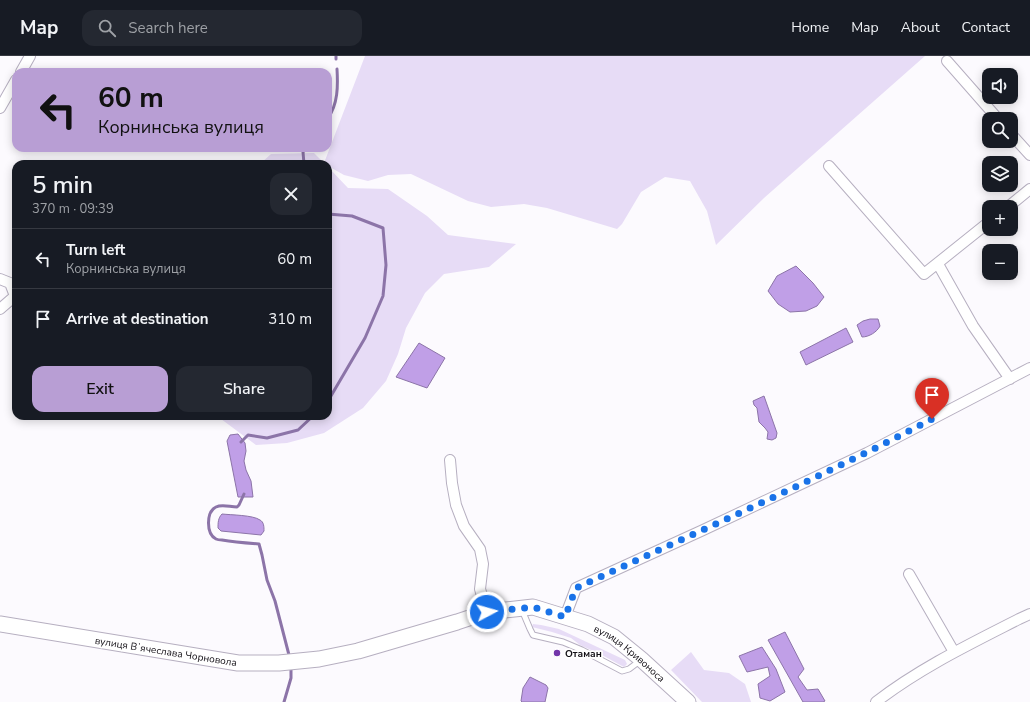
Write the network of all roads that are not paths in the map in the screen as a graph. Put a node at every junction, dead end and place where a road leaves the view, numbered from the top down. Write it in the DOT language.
graph roads {
  1 [pos="30,56"];
  2 [pos="946,61"];
  3 [pos="23,68"];
  4 [pos="12,87"];
  5 [pos="0,108"];
  6 [pos="992,112"];
  7 [pos="1018,142"];
  8 [pos="1030,155"];
  9 [pos="829,166"];
  10 [pos="1030,189"];
  11 [pos="1017,200"];
  12 [pos="982,228"];
  13 [pos="938,264"];
  14 [pos="0,279"];
  15 [pos="12,288"];
  16 [pos="12,299"];
  17 [pos="0,309"];
  18 [pos="1030,368"];
  19 [pos="1010,379"];
  20 [pos="450,460"];
  21 [pos="909,574"];
  22 [pos="521,608"];
  23 [pos="487,612"];
  24 [pos="1030,614"];
  25 [pos="565,617"];
  26 [pos="0,624"];
  27 [pos="954,652"];
  28 [pos="641,659"];
  29 [pos="688,702"];
  30 [pos="876,702"];
  1 -- 3 [label="street"];
  2 -- 6 [label="street"];
  4 -- 5 [label="street"];
  7 -- 8 [label="street"];
  9 -- 13 [label="street"];
  10 -- 11 [label="street"];
  12 -- 13 [label="street"];
  13 -- 19 [label="street"];
  14 -- 15 [label="street"];
  16 -- 17 [label="street"];
  18 -- 19 [label="street"];
  19 -- 25 [label="street"];
  20 -- 23 [label="street"];
  21 -- 27 [label="street"];
  22 -- 23 [label="main road, вулиця Вʼячеслава Чорновола"];
  22 -- 25 [label="main road, вулиця Вʼячеслава Чорновола"];
  22 -- 28 [label="lane"];
  23 -- 26 [label="main road, вулиця Вʼячеслава Чорновола"];
  24 -- 27 [label="street"];
  25 -- 28 [label="main road, вулиця Кривоноса"];
  27 -- 30 [label="street"];
  28 -- 29 [label="main road, вулиця Кривоноса"];
}
